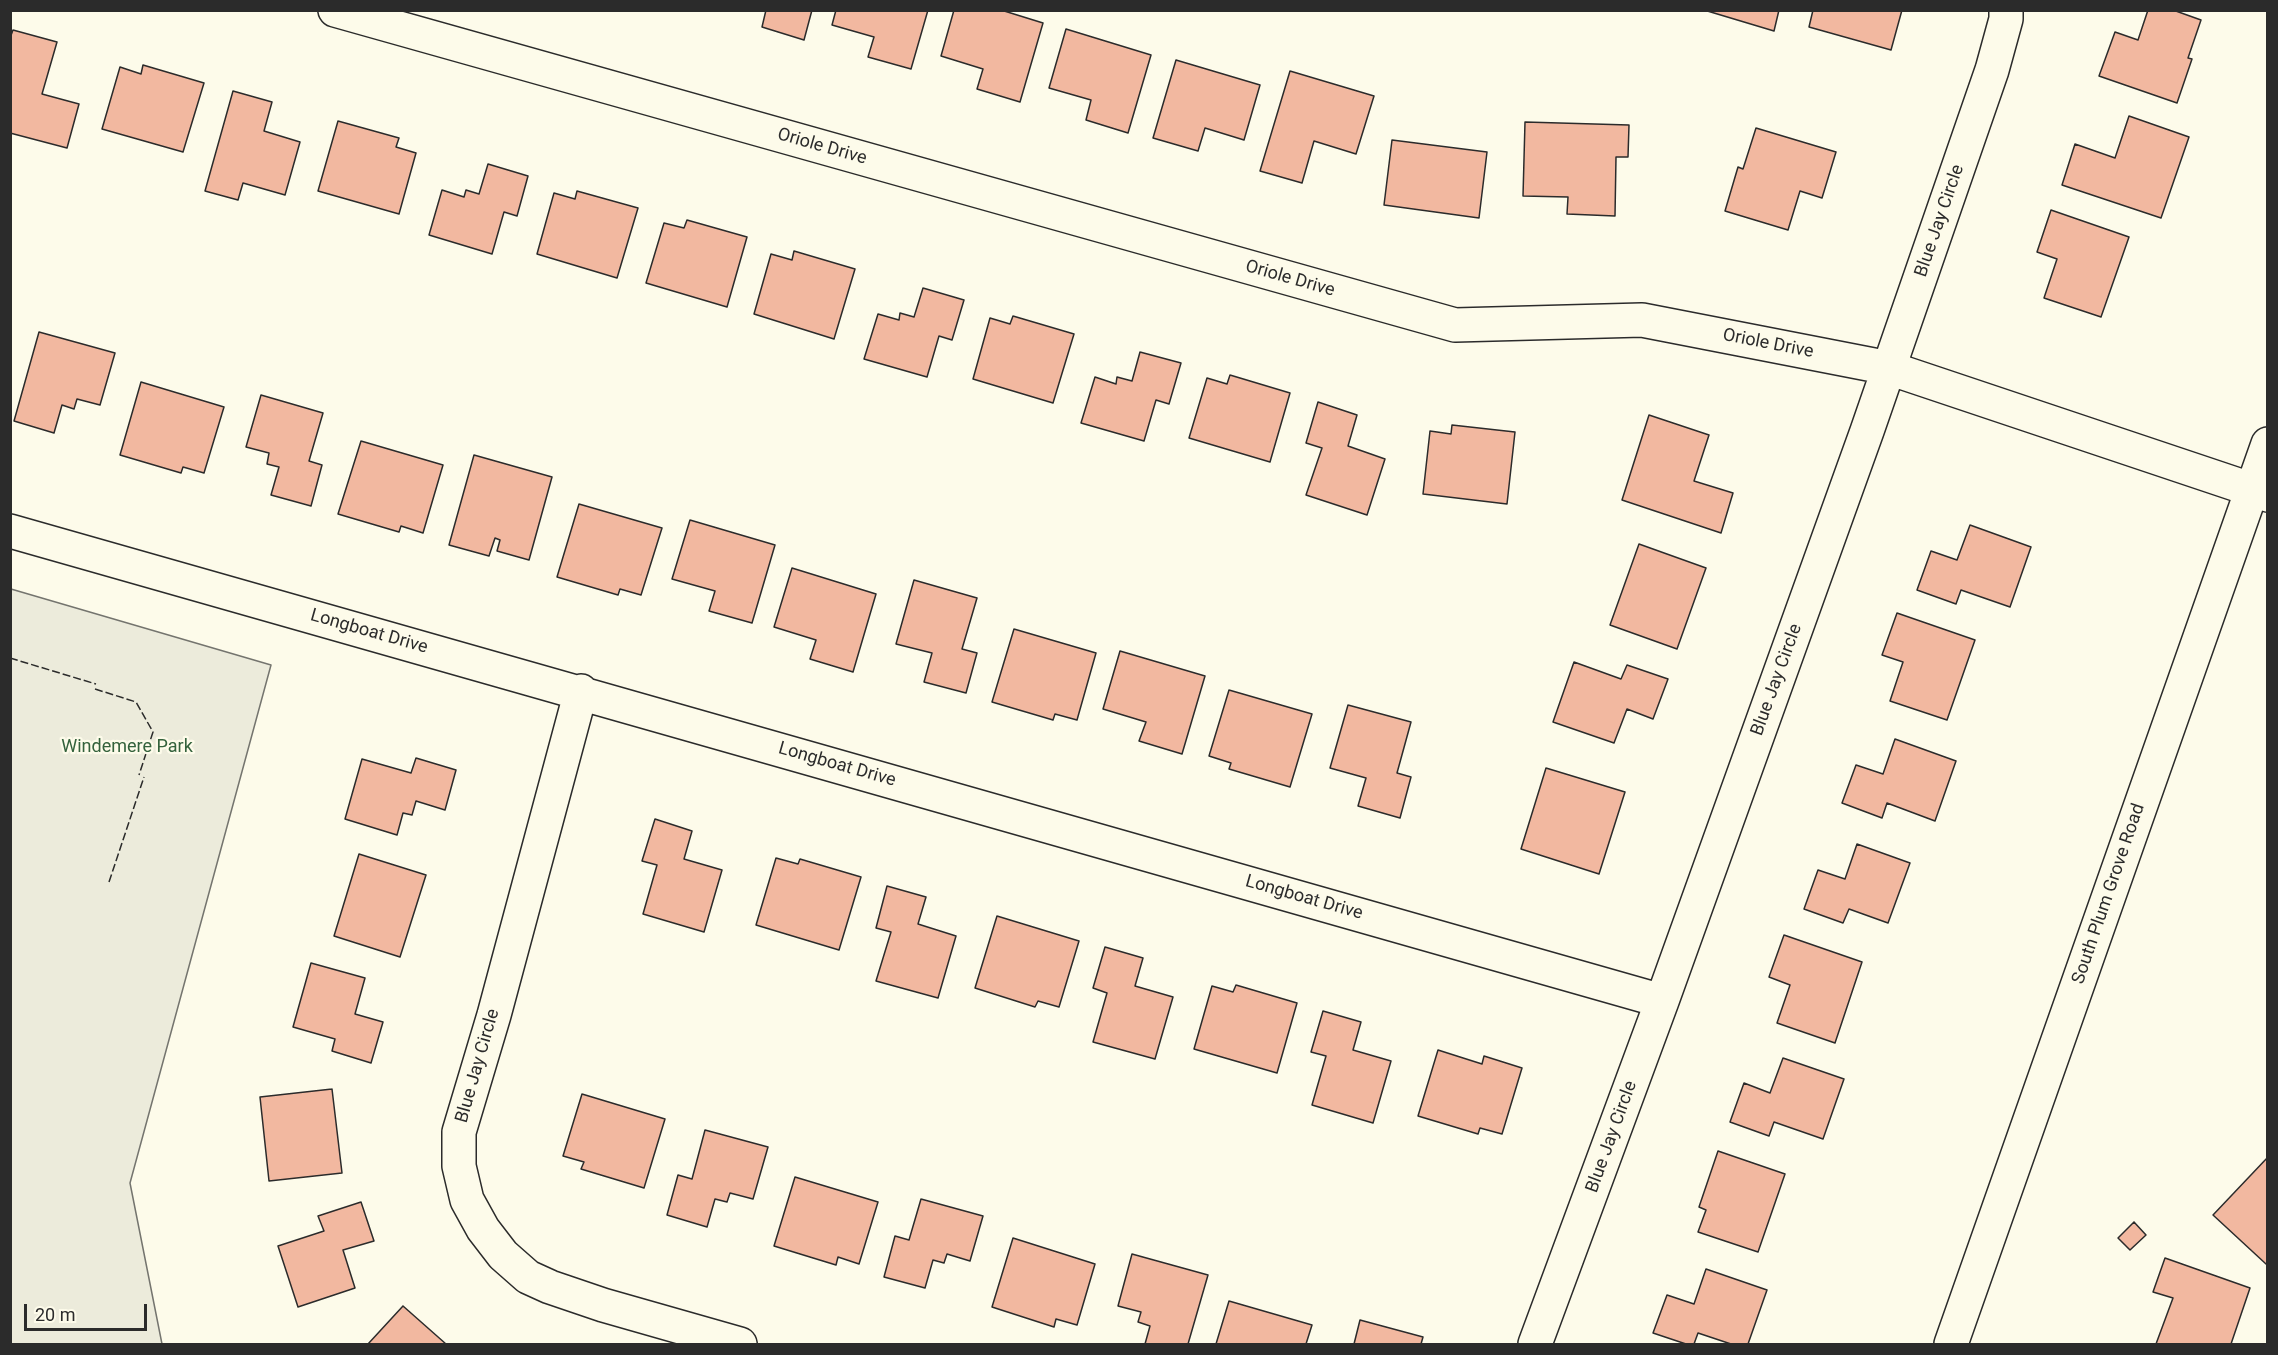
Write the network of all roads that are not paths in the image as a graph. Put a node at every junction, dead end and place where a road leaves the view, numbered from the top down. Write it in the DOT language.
graph roads {
  1 [pos="335,10"];
  2 [pos="2006,10"];
  3 [pos="1889,368"];
  4 [pos="2268,444"];
  5 [pos="2259,492"];
  6 [pos="10,531"];
  7 [pos="580,692"];
  8 [pos="1662,1001"];
  9 [pos="740,1344"];
  10 [pos="1535,1344"];
  11 [pos="1951,1344"];
  1 -- 3 [label="street, Oriole Drive"];
  2 -- 3 [label="street, Blue Jay Circle"];
  3 -- 5 [label="street, Oriole Drive"];
  3 -- 8 [label="street, Blue Jay Circle"];
  4 -- 5 [label="street, South Plum Grove Road"];
  5 -- 11 [label="street, South Plum Grove Road"];
  6 -- 7 [label="street, Longboat Drive"];
  7 -- 8 [label="street, Longboat Drive"];
  7 -- 9 [label="street, Blue Jay Circle"];
  8 -- 10 [label="street, Blue Jay Circle"];
}
